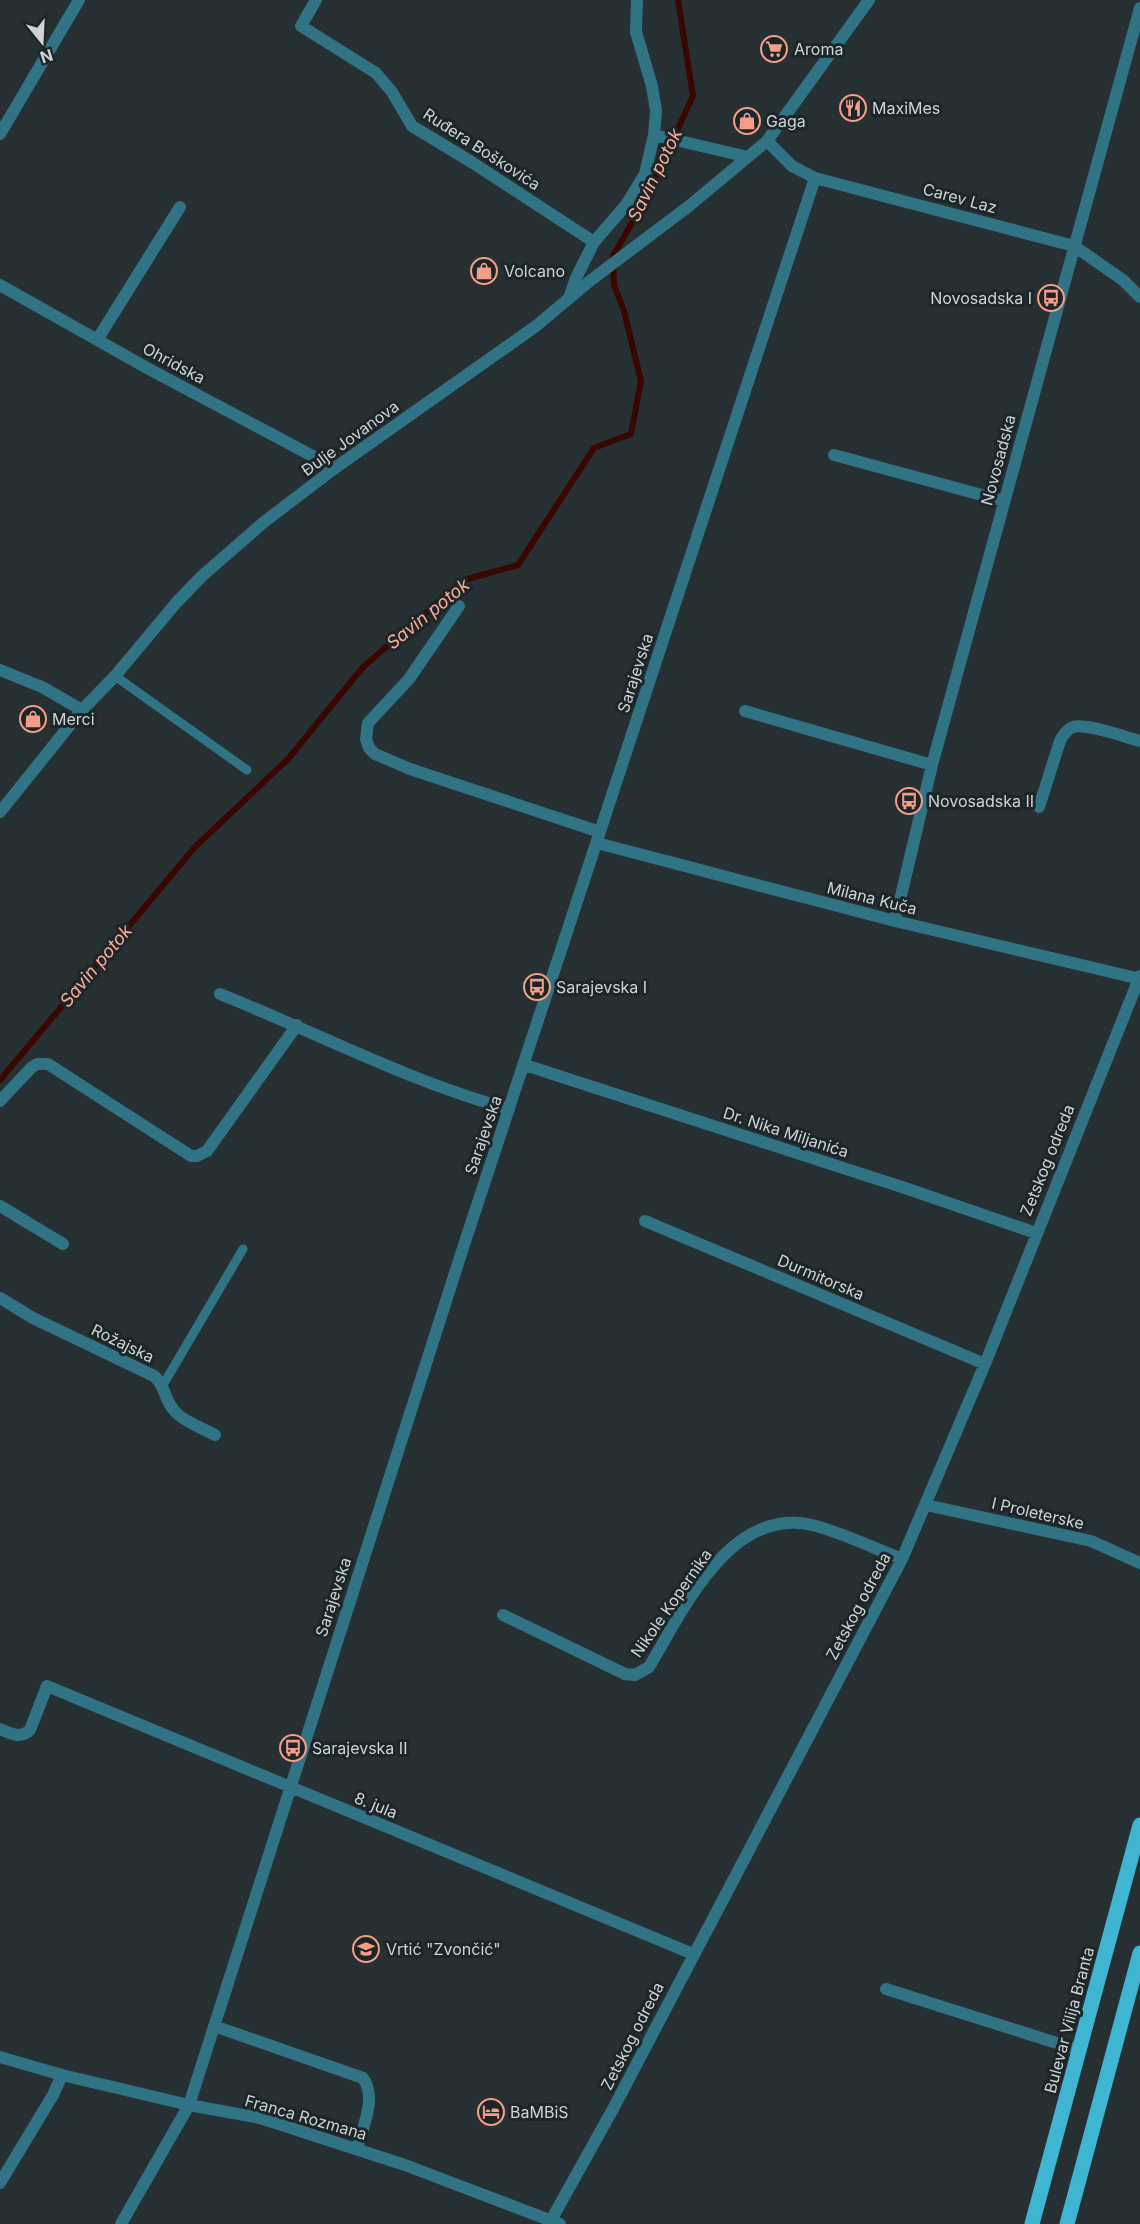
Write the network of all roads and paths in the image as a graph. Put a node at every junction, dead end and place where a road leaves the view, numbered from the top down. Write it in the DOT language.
graph roads {
  1 [pos="79,0"];
  2 [pos="316,0"];
  3 [pos="637,0"];
  4 [pos="869,0"];
  5 [pos="1140,8"];
  6 [pos="0,134"];
  7 [pos="654,135"];
  8 [pos="767,141"];
  9 [pos="748,157"];
  10 [pos="815,178"];
  11 [pos="180,207"];
  12 [pos="594,242"];
  13 [pos="1074,246"];
  14 [pos="0,285"];
  15 [pos="1140,297"];
  16 [pos="569,298"];
  17 [pos="97,339"];
  18 [pos="834,455"];
  19 [pos="335,468"];
  20 [pos="1004,501"];
  21 [pos="459,606"];
  22 [pos="0,670"];
  23 [pos="115,676"];
  24 [pos="82,710"];
  25 [pos="745,711"];
  26 [pos="1140,741"];
  27 [pos="932,765"];
  28 [pos="247,770"];
  29 [pos="1039,807"];
  30 [pos="0,812"];
  31 [pos="599,837"];
  32 [pos="895,921"];
  33 [pos="1140,978"];
  34 [pos="220,994"];
  35 [pos="297,1025"];
  36 [pos="525,1065"];
  37 [pos="0,1101"];
  38 [pos="509,1109"];
  39 [pos="0,1206"];
  40 [pos="645,1221"];
  41 [pos="1036,1233"];
  42 [pos="63,1244"];
  43 [pos="243,1249"];
  44 [pos="0,1298"];
  45 [pos="984,1364"];
  46 [pos="163,1385"];
  47 [pos="215,1435"];
  48 [pos="926,1505"];
  49 [pos="902,1559"];
  50 [pos="1140,1563"];
  51 [pos="503,1615"];
  52 [pos="0,1729"];
  53 [pos="289,1787"];
  54 [pos="1140,1825"];
  55 [pos="1140,1953"];
  56 [pos="693,1954"];
  57 [pos="886,1989"];
  58 [pos="214,2026"];
  59 [pos="1080,2050"];
  60 [pos="0,2057"];
  61 [pos="62,2075"];
  62 [pos="189,2104"];
  63 [pos="357,2149"];
  64 [pos="0,2183"];
  65 [pos="553,2223"];
  66 [pos="121,2224"];
  67 [pos="1032,2224"];
  68 [pos="1067,2224"];
  1 -- 6 [label="street"];
  2 -- 12 [label="street, Ruđera Boškovića"];
  3 -- 7 [label="street"];
  4 -- 8 [label="street, Đulje Jovanova"];
  5 -- 13 [label="street, Novosadska"];
  7 -- 9 [label="street"];
  7 -- 12 [label="street"];
  8 -- 9 [label="street, Đulje Jovanova"];
  8 -- 10 [label="street, Carev Laz"];
  9 -- 16 [label="street, Đulje Jovanova"];
  10 -- 13 [label="street, Carev Laz"];
  10 -- 31 [label="street, Sarajevska"];
  11 -- 17 [label="street"];
  12 -- 16 [label="street"];
  13 -- 15 [label="street, Carev Laz"];
  13 -- 20 [label="street, Novosadska"];
  14 -- 17 [label="street, Ohridska"];
  16 -- 19 [label="street, Đulje Jovanova"];
  17 -- 19 [label="street, Ohridska"];
  18 -- 20 [label="street"];
  19 -- 23 [label="street, Đulje Jovanova"];
  20 -- 27 [label="street, Novosadska"];
  21 -- 31 [label="street, Milana Kuča"];
  22 -- 24 [label="street"];
  23 -- 24 [label="street, Đulje Jovanova"];
  23 -- 28 [label="lane"];
  24 -- 30 [label="street, Đulje Jovanova"];
  25 -- 27 [label="street"];
  26 -- 29 [label="street"];
  27 -- 32 [label="street, Novosadska"];
  31 -- 32 [label="street, Milana Kuča"];
  31 -- 36 [label="street, Sarajevska"];
  32 -- 33 [label="street, Milana Kuča"];
  33 -- 41 [label="street, Zetskog odreda"];
  34 -- 35 [label="street"];
  35 -- 37 [label="street"];
  35 -- 38 [label="street"];
  36 -- 38 [label="street, Sarajevska"];
  36 -- 41 [label="street, Dr. Nika Miljanića"];
  38 -- 53 [label="street, Sarajevska"];
  39 -- 42 [label="street"];
  40 -- 45 [label="street, Durmitorska"];
  41 -- 45 [label="street, Zetskog odreda"];
  43 -- 46 [label="lane"];
  44 -- 46 [label="street, Rožajska"];
  45 -- 48 [label="street, Zetskog odreda"];
  46 -- 47 [label="street, Rožajska"];
  48 -- 49 [label="street, Zetskog odreda"];
  48 -- 50 [label="street, I Proleterske"];
  49 -- 51 [label="street, Nikole Kopernika"];
  49 -- 56 [label="street, Zetskog odreda"];
  52 -- 53 [label="street, 8. jula"];
  53 -- 56 [label="street, 8. jula"];
  53 -- 58 [label="street, Sarajevska"];
  54 -- 59 [label="main road, Bulevar Vilija Branta"];
  55 -- 68 [label="main road"];
  56 -- 65 [label="street, Zetskog odreda"];
  57 -- 59 [label="street"];
  58 -- 62 [label="street, Sarajevska"];
  58 -- 63 [label="street"];
  59 -- 67 [label="main road, Bulevar Vilija Branta"];
  60 -- 61 [label="street, Franca Rozmana"];
  61 -- 62 [label="street, Franca Rozmana"];
  61 -- 64 [label="street"];
  62 -- 63 [label="street, Franca Rozmana"];
  62 -- 66 [label="street, Sarajevska"];
  63 -- 65 [label="street, Franca Rozmana"];
}
